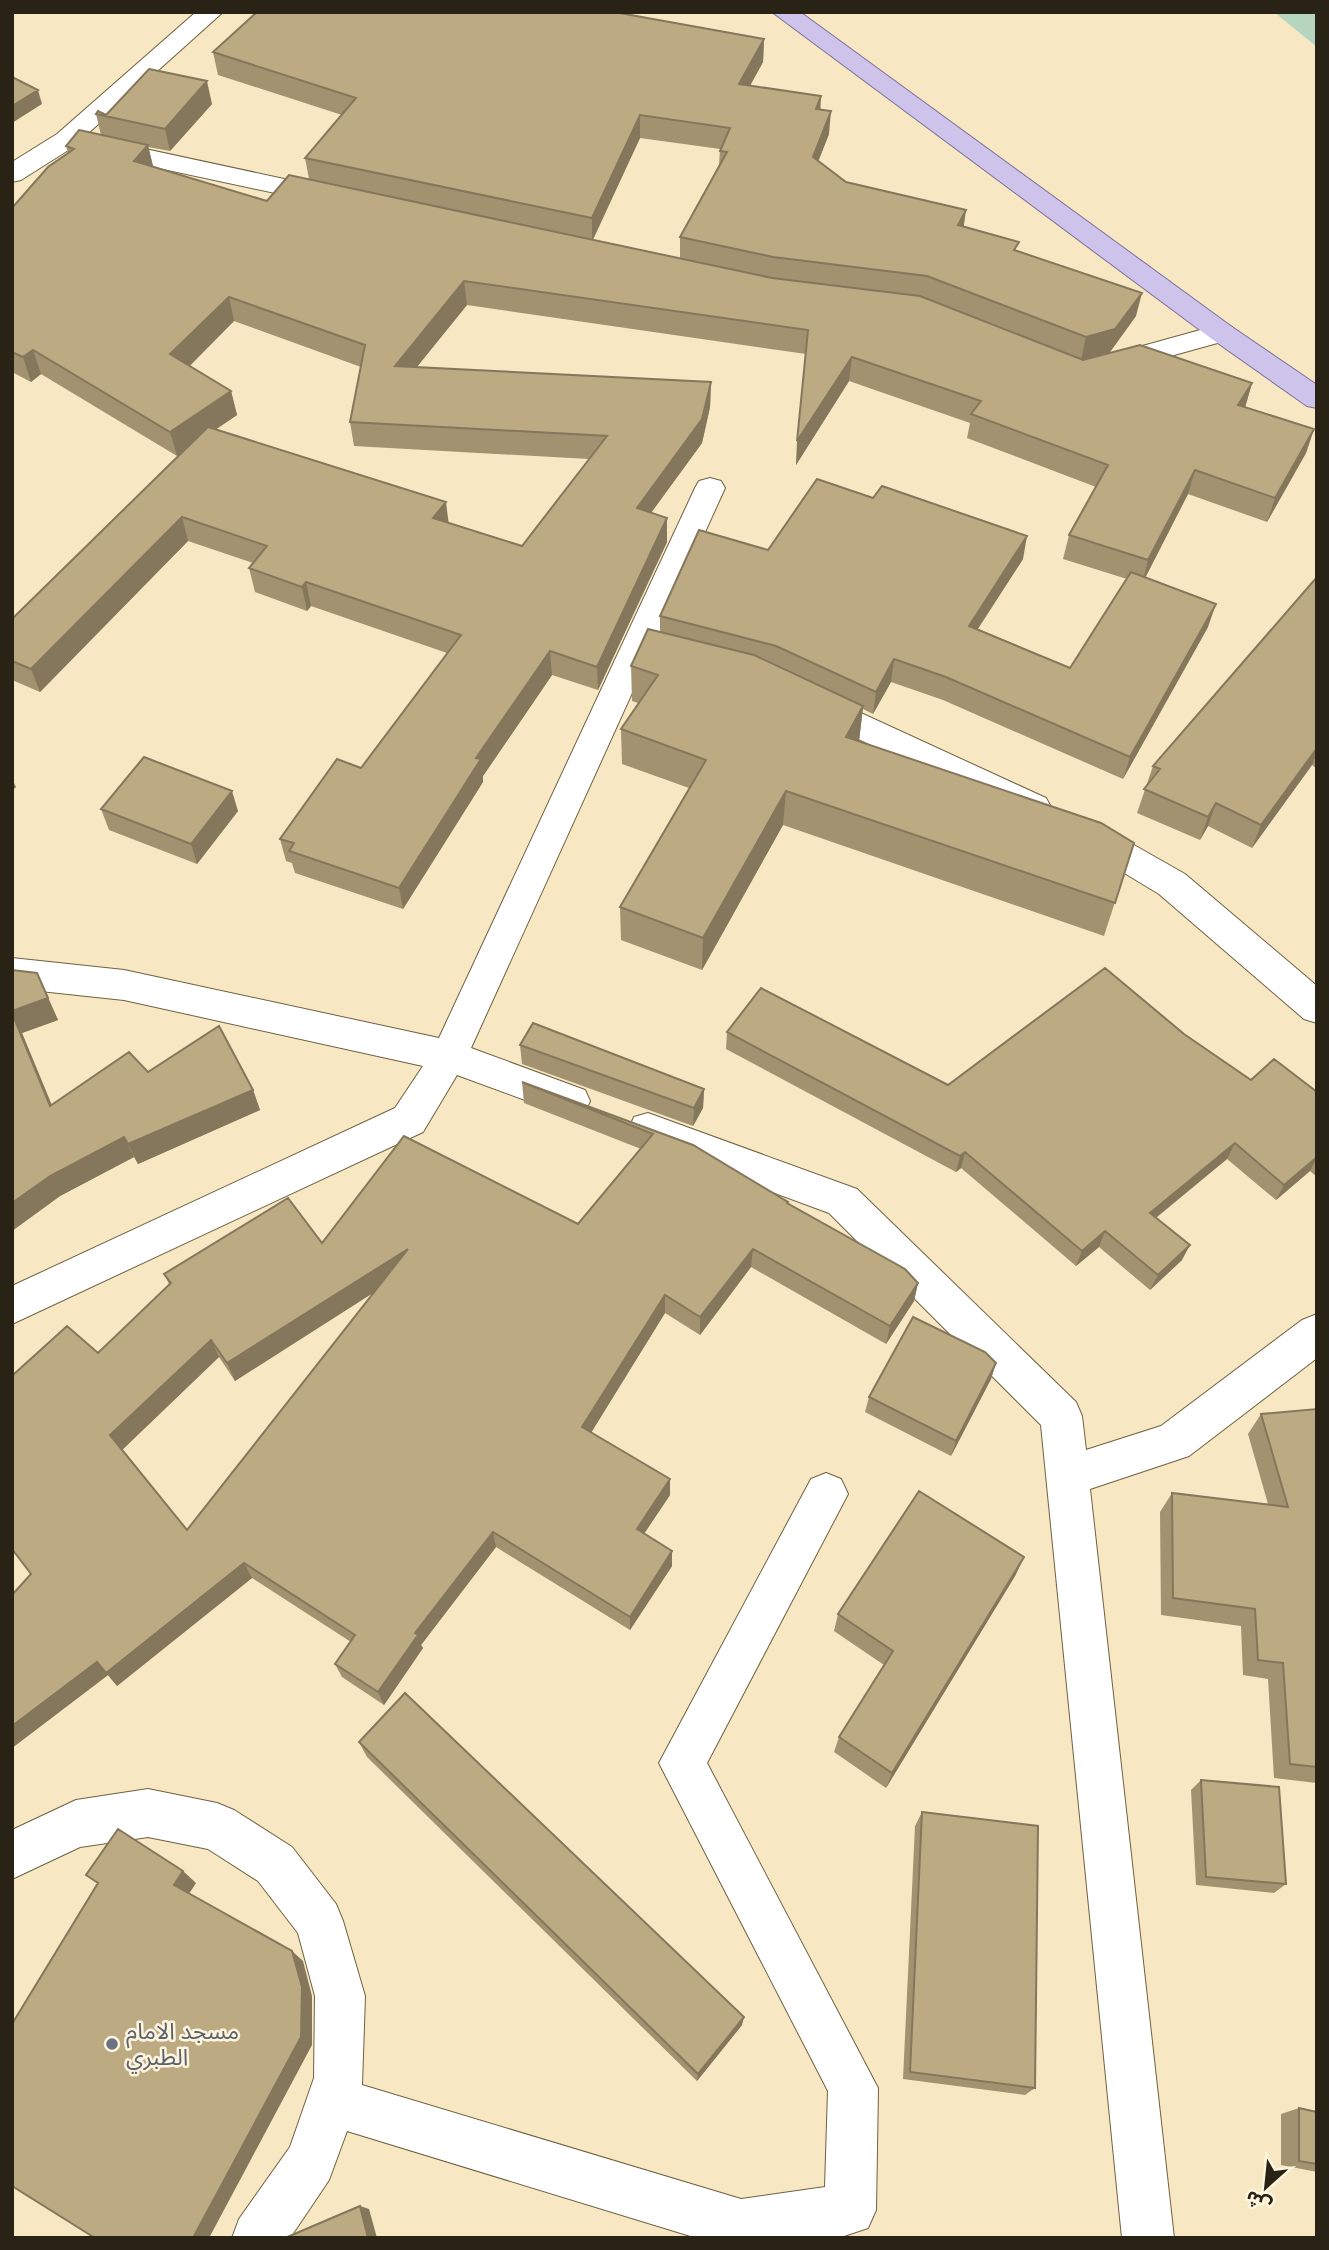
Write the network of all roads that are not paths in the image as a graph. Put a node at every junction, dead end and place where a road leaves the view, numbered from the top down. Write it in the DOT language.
graph roads {
  1 [pos="211,12"];
  2 [pos="784,12"];
  3 [pos="66,140"];
  4 [pos="12,174"];
  5 [pos="351,201"];
  6 [pos="1222,333"];
  7 [pos="1079,373"];
  8 [pos="1317,399"];
  9 [pos="710,488"];
  10 [pos="787,691"];
  11 [pos="12,973"];
  12 [pos="1317,1008"];
  13 [pos="449,1056"];
  14 [pos="12,1306"];
  15 [pos="1317,1334"];
  16 [pos="1068,1476"];
  17 [pos="826,1494"];
  18 [pos="12,1855"];
  19 [pos="331,2101"];
  20 [pos="258,2238"];
  21 [pos="1149,2238"];
  1 -- 3 [label="street"];
  2 -- 6 [label="main road"];
  3 -- 4 [label="street"];
  3 -- 5 [label="street"];
  6 -- 7 [label="street"];
  6 -- 8 [label="main road"];
  9 -- 13 [label="street"];
  10 -- 12 [label="street"];
  11 -- 13 [label="street"];
  13 -- 14 [label="street"];
  13 -- 16 [label="street"];
  15 -- 16 [label="street"];
  16 -- 21 [label="street"];
  17 -- 19 [label="street"];
  18 -- 19 [label="street"];
  19 -- 20 [label="street"];
}
